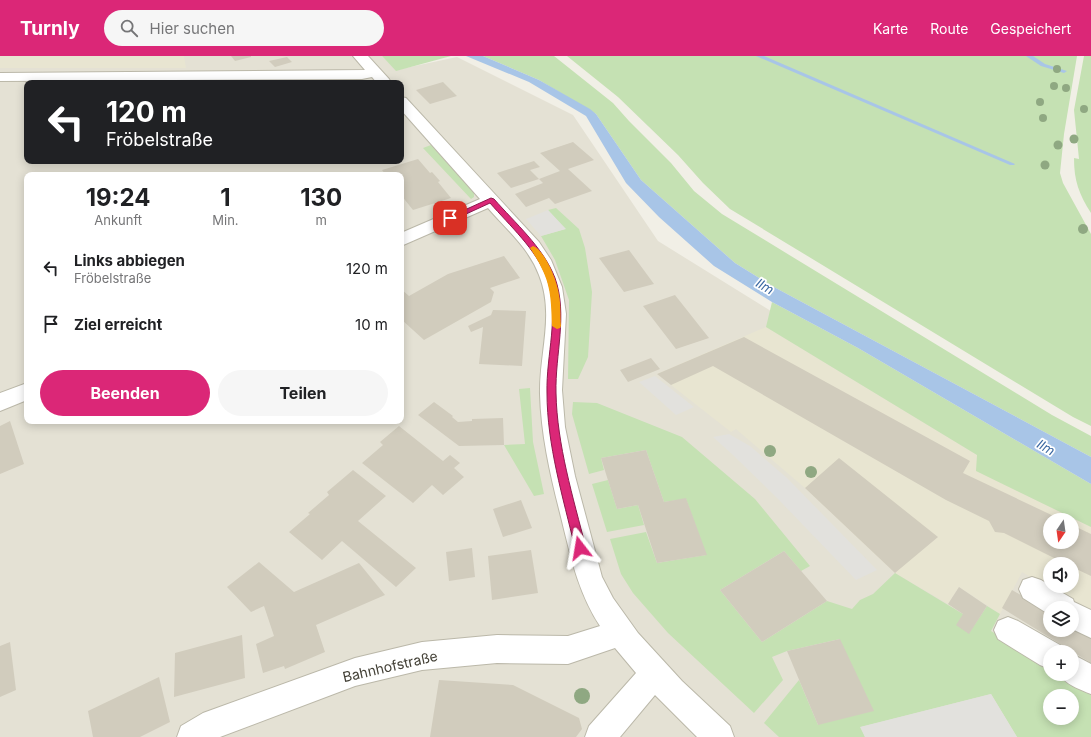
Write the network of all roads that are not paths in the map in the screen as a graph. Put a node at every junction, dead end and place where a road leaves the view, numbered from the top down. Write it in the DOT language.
graph roads {
  1 [pos="360,56"];
  2 [pos="0,77"];
  3 [pos="380,78"];
  4 [pos="404,104"];
  5 [pos="491,200"];
  6 [pos="404,239"];
  7 [pos="24,392"];
  8 [pos="0,402"];
  9 [pos="1032,589"];
  10 [pos="1052,601"];
  11 [pos="1079,618"];
  12 [pos="1091,625"];
  13 [pos="1008,630"];
  14 [pos="621,633"];
  15 [pos="1043,651"];
  16 [pos="1079,672"];
  17 [pos="654,674"];
  18 [pos="1091,680"];
  19 [pos="192,737"];
  20 [pos="600,737"];
  21 [pos="720,737"];
  1 -- 3 [label="street"];
  2 -- 3 [label="street"];
  4 -- 5 [label="street"];
  5 -- 6 [label="street"];
  5 -- 14 [label="street"];
  7 -- 8 [label="street"];
  9 -- 10 [label="street"];
  11 -- 12 [label="street"];
  13 -- 15 [label="street"];
  14 -- 17 [label="street"];
  14 -- 19 [label="street, Bahnhofstraße"];
  16 -- 18 [label="street"];
  17 -- 20 [label="street"];
  17 -- 21 [label="street"];
}
